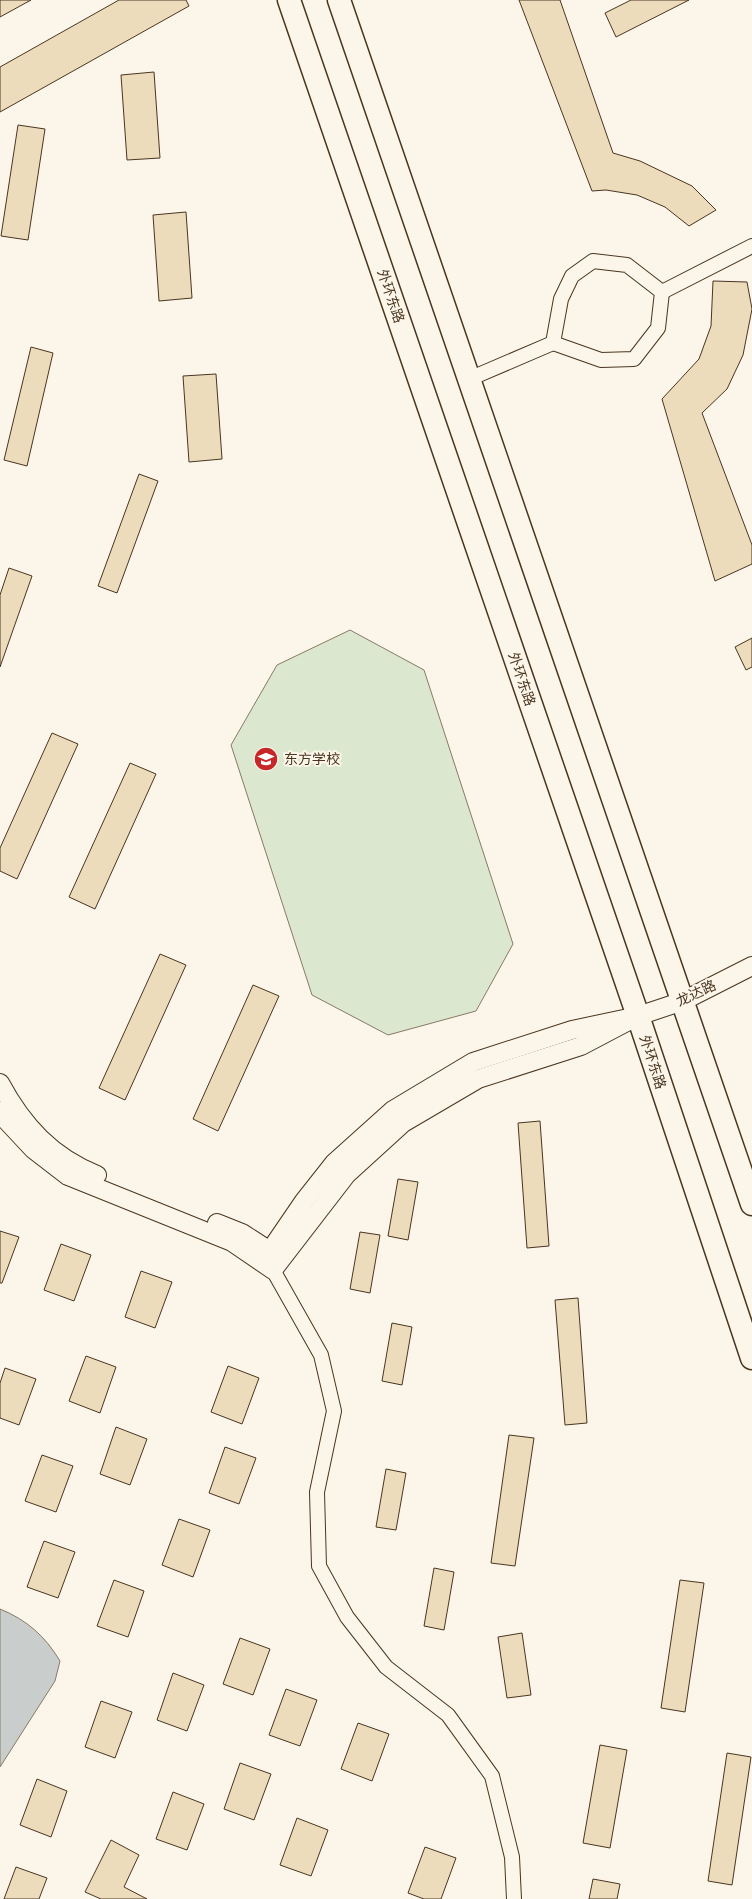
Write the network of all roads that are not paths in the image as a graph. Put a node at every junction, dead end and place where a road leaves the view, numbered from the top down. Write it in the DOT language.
graph roads {
  1 [pos="289,0"];
  2 [pos="339,0"];
  3 [pos="752,246"];
  4 [pos="662,292"];
  5 [pos="553,343"];
  6 [pos="469,379"];
  7 [pos="752,966"];
  8 [pos="683,1001"];
  9 [pos="638,1016"];
  10 [pos="0,1083"];
  11 [pos="0,1111"];
  12 [pos="752,1204"];
  13 [pos="272,1260"];
  14 [pos="752,1358"];
  15 [pos="514,1899"];
  1 -- 9 [label="highway, 外环东路"];
  2 -- 6 [label="highway"];
  3 -- 4 [label="street"];
  4 -- 5 [label="street"];
  4 -- 5 [label="street"];
  5 -- 6 [label="street"];
  6 -- 8 [label="highway"];
  7 -- 8 [label="street, 龙达路"];
  8 -- 9 [label="street, 龙达路"];
  8 -- 12 [label="highway"];
  9 -- 13 [label="street, 龙达路"];
  9 -- 14 [label="highway, 外环东路"];
  10 -- 13 [label="street"];
  11 -- 13 [label="street"];
  13 -- 15 [label="street"];
}
